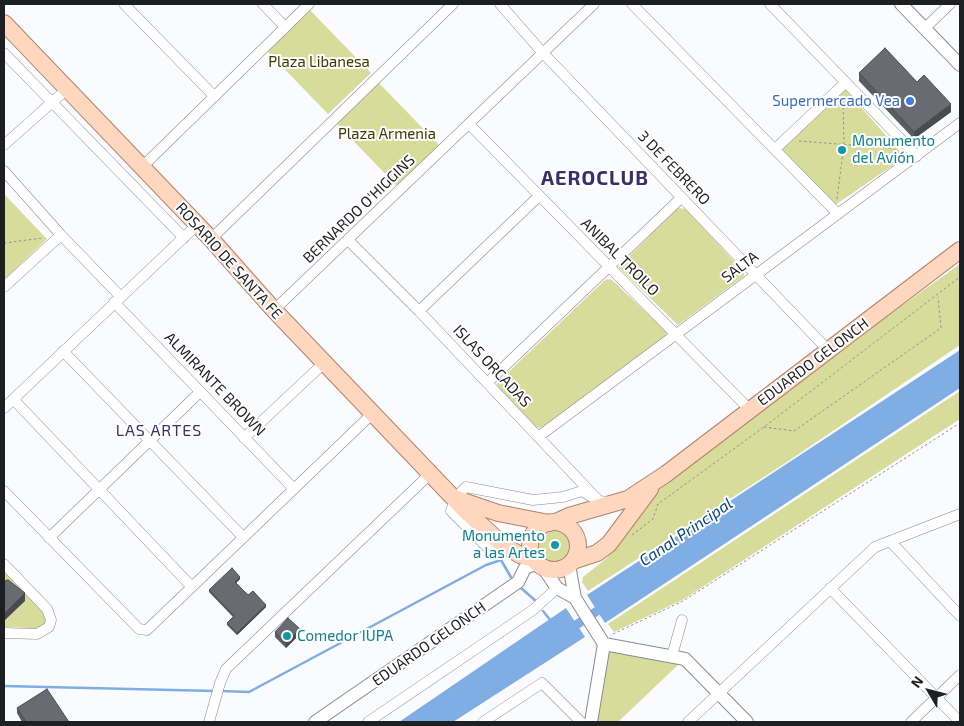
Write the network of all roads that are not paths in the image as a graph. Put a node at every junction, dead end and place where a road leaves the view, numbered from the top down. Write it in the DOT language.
graph roads {
  1 [pos="124,4"];
  2 [pos="263,4"];
  3 [pos="309,4"];
  4 [pos="453,4"];
  5 [pos="500,4"];
  6 [pos="594,4"];
  7 [pos="632,4"];
  8 [pos="770,4"];
  9 [pos="902,4"];
  10 [pos="914,4"];
  11 [pos="950,4"];
  12 [pos="4,23"];
  13 [pos="928,25"];
  14 [pos="285,27"];
  15 [pos="542,52"];
  16 [pos="4,53"];
  17 [pos="960,53"];
  18 [pos="960,65"];
  19 [pos="845,83"];
  20 [pos="67,89"];
  21 [pos="214,96"];
  22 [pos="52,102"];
  23 [pos="960,123"];
  24 [pos="469,124"];
  25 [pos="4,145"];
  26 [pos="775,150"];
  27 [pos="917,156"];
  28 [pos="142,167"];
  29 [pos="4,171"];
  30 [pos="538,196"];
  31 [pos="681,198"];
  32 [pos="838,214"];
  33 [pos="198,224"];
  34 [pos="61,235"];
  35 [pos="184,238"];
  36 [pos="212,239"];
  37 [pos="348,240"];
  38 [pos="960,250"];
  39 [pos="608,268"];
  40 [pos="756,274"];
  41 [pos="4,287"];
  42 [pos="117,299"];
  43 [pos="274,310"];
  44 [pos="418,311"];
  45 [pos="677,334"];
  46 [pos="828,350"];
  47 [pos="63,351"];
  48 [pos="324,363"];
  49 [pos="487,383"];
  50 [pos="200,392"];
  51 [pos="13,399"];
  52 [pos="4,408"];
  53 [pos="750,410"];
  54 [pos="372,414"];
  55 [pos="244,438"];
  56 [pos="538,438"];
  57 [pos="150,441"];
  58 [pos="430,474"];
  59 [pos="666,474"];
  60 [pos="293,488"];
  61 [pos="100,489"];
  62 [pos="4,490"];
  63 [pos="455,498"];
  64 [pos="599,501"];
  65 [pos="618,503"];
  66 [pos="960,514"];
  67 [pos="553,522"];
  68 [pos="243,537"];
  69 [pos="49,538"];
  70 [pos="891,542"];
  71 [pos="533,561"];
  72 [pos="571,563"];
  73 [pos="4,564"];
  74 [pos="192,587"];
  75 [pos="557,588"];
  76 [pos="830,588"];
  77 [pos="575,598"];
  78 [pos="960,616"];
  79 [pos="682,620"];
  80 [pos="4,633"];
  81 [pos="600,638"];
  82 [pos="672,656"];
  83 [pos="960,675"];
  84 [pos="719,692"];
  85 [pos="938,697"];
  86 [pos="209,722"];
  87 [pos="315,722"];
  88 [pos="368,722"];
  89 [pos="483,722"];
  90 [pos="581,722"];
  91 [pos="591,722"];
  92 [pos="688,722"];
  93 [pos="748,722"];
  94 [pos="911,722"];
  95 [pos="960,722"];
  1 -- 21 [label="street"];
  2 -- 14 [label="street"];
  3 -- 14 [label="street"];
  4 -- 36 [label="street"];
  5 -- 15 [label="street, 3 DE FEBRERO"];
  6 -- 15 [label="street, BERNARDO O'HIGGINS"];
  7 -- 26 [label="street"];
  8 -- 19 [label="street"];
  9 -- 13 [label="street"];
  10 -- 13 [label="street"];
  11 -- 13 [label="street"];
  12 -- 20 [label="main road, ROSARIO DE SANTA FE"];
  13 -- 17 [label="street"];
  13 -- 18 [label="street"];
  14 -- 21 [label="street"];
  15 -- 24 [label="street, BERNARDO O'HIGGINS"];
  15 -- 31 [label="street, 3 DE FEBRERO"];
  16 -- 22 [label="street"];
  19 -- 26 [label="street"];
  19 -- 27 [label="street"];
  20 -- 22 [label="street"];
  20 -- 28 [label="main road, ROSARIO DE SANTA FE"];
  21 -- 28 [label="street"];
  22 -- 25 [label="street"];
  22 -- 35 [label="street"];
  23 -- 27 [label="street, SALTA"];
  24 -- 30 [label="street, ANIBAL TROILO"];
  24 -- 37 [label="street, BERNARDO O'HIGGINS"];
  26 -- 32 [label="street"];
  27 -- 32 [label="street, SALTA"];
  28 -- 33 [label="main road, ROSARIO DE SANTA FE"];
  29 -- 34 [label="street, ALMIRANTE BROWN"];
  30 -- 39 [label="street, ANIBAL TROILO"];
  30 -- 44 [label="street"];
  31 -- 39 [label="street"];
  31 -- 40 [label="street, 3 DE FEBRERO"];
  32 -- 40 [label="street, SALTA"];
  33 -- 35 [label="street"];
  33 -- 36 [label="main road, ROSARIO DE SANTA FE"];
  34 -- 41 [label="street"];
  34 -- 42 [label="street, ALMIRANTE BROWN"];
  35 -- 42 [label="street"];
  36 -- 43 [label="main road, ROSARIO DE SANTA FE"];
  37 -- 43 [label="street, BERNARDO O'HIGGINS"];
  37 -- 44 [label="street, ISLAS ORCADAS"];
  38 -- 46 [label="main road, EDUARDO GELONCH"];
  39 -- 45 [label="street, ANIBAL TROILO"];
  39 -- 49 [label="street"];
  40 -- 45 [label="street, SALTA"];
  40 -- 46 [label="street, 3 DE FEBRERO"];
  42 -- 47 [label="street"];
  42 -- 50 [label="street, ALMIRANTE BROWN"];
  43 -- 48 [label="main road, ROSARIO DE SANTA FE"];
  44 -- 49 [label="street, ISLAS ORCADAS"];
  45 -- 53 [label="street, ANIBAL TROILO"];
  45 -- 56 [label="street, SALTA"];
  46 -- 53 [label="main road, EDUARDO GELONCH"];
  47 -- 51 [label="street"];
  47 -- 57 [label="street"];
  48 -- 54 [label="main road, ROSARIO DE SANTA FE"];
  48 -- 55 [label="street"];
  49 -- 56 [label="street, ISLAS ORCADAS"];
  50 -- 55 [label="street, ALMIRANTE BROWN"];
  50 -- 57 [label="street"];
  51 -- 52 [label="street"];
  51 -- 61 [label="street"];
  53 -- 59 [label="main road, EDUARDO GELONCH"];
  54 -- 58 [label="main road, ROSARIO DE SANTA FE"];
  54 -- 60 [label="street"];
  55 -- 60 [label="street, ALMIRANTE BROWN"];
  56 -- 64 [label="street, ISLAS ORCADAS"];
  57 -- 61 [label="street"];
  57 -- 68 [label="street"];
  58 -- 63 [label="main road, ROSARIO DE SANTA FE"];
  58 -- 86 [label="street"];
  59 -- 65 [label="main road, EDUARDO GELONCH"];
  59 -- 72 [label="main road, EDUARDO GELONCH"];
  60 -- 68 [label="street"];
  61 -- 69 [label="street"];
  61 -- 74 [label="street"];
  62 -- 69 [label="street"];
  63 -- 64 [label="street"];
  63 -- 67 [label="main road, ROSARIO DE SANTA FE"];
  63 -- 71 [label="main road, ROSARIO DE SANTA FE"];
  64 -- 65 [label="street"];
  65 -- 67 [label="main road, EDUARDO GELONCH"];
  66 -- 70 [label="street"];
  67 -- 71 [label="main road, EDUARDO GELONCH"];
  67 -- 72 [label="main road"];
  68 -- 74 [label="street"];
  69 -- 74 [label="street"];
  70 -- 76 [label="street"];
  70 -- 78 [label="street"];
  71 -- 72 [label="main road, EDUARDO GELONCH"];
  71 -- 75 [label="street"];
  71 -- 87 [label="street, EDUARDO GELONCH"];
  72 -- 77 [label="street"];
  73 -- 80 [label="street"];
  75 -- 77 [label="street"];
  75 -- 88 [label="street"];
  76 -- 84 [label="street"];
  76 -- 85 [label="street"];
  77 -- 81 [label="street"];
  79 -- 82 [label="street"];
  81 -- 82 [label="street"];
  81 -- 91 [label="street"];
  82 -- 84 [label="street"];
  83 -- 85 [label="street"];
  84 -- 92 [label="street"];
  84 -- 93 [label="street"];
  85 -- 94 [label="street"];
  85 -- 95 [label="street"];
  89 -- 90 [label="street"];
}
